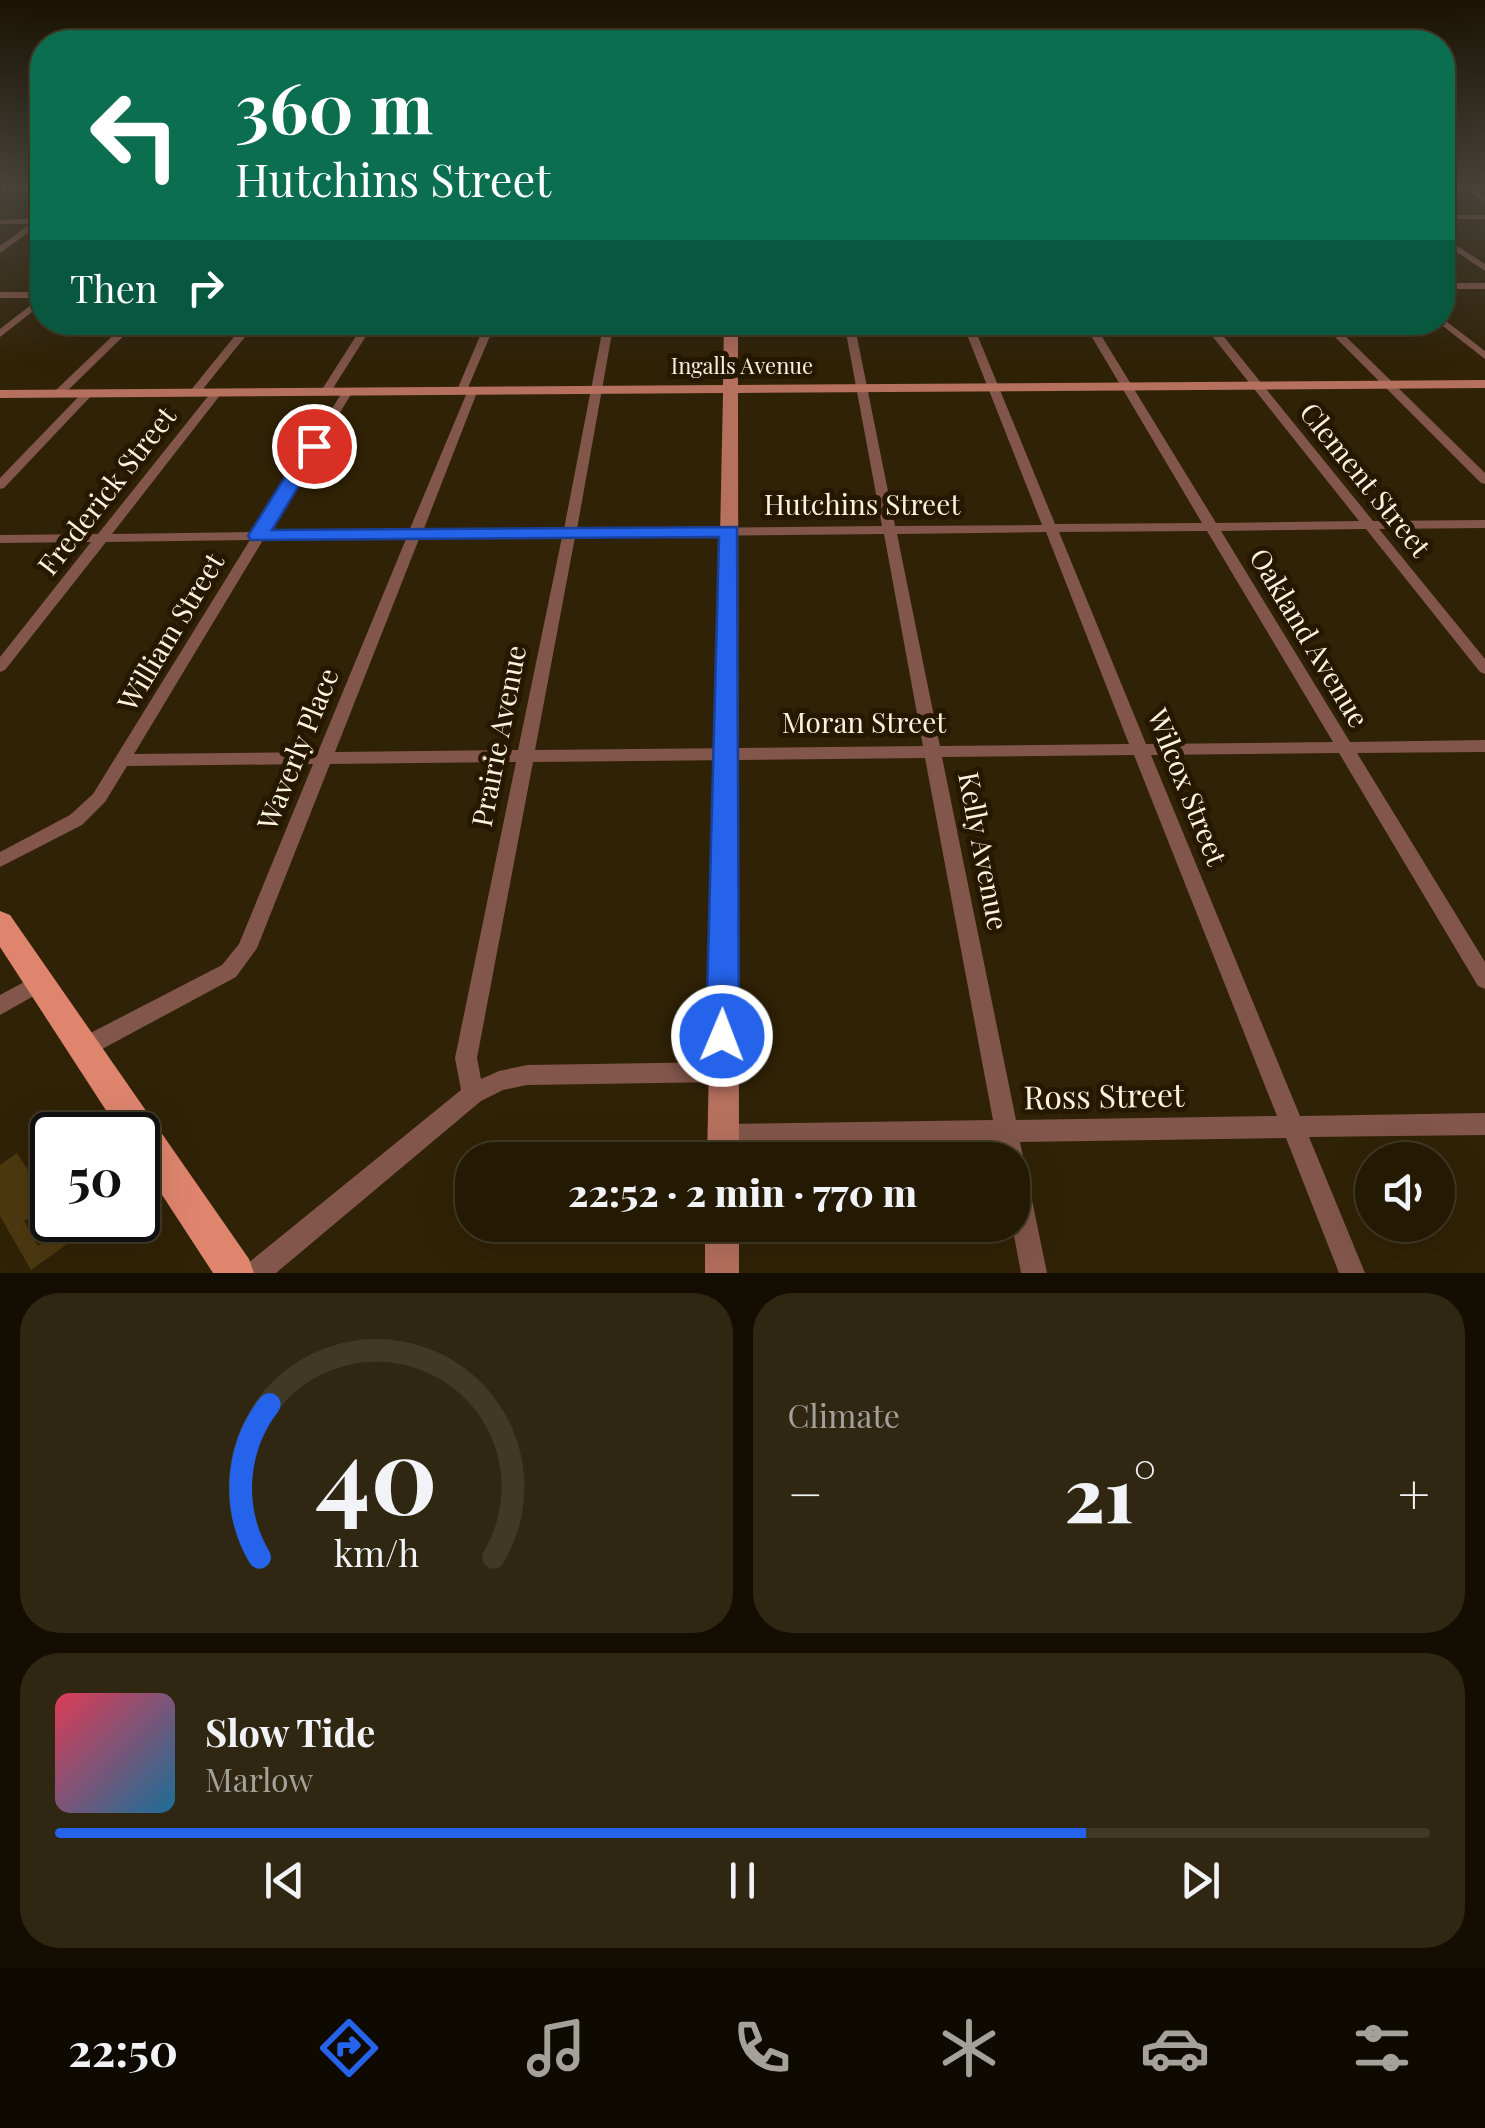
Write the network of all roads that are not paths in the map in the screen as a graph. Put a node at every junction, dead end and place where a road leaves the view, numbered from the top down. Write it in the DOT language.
graph roads {
  1 [pos="1455,247"];
  2 [pos="1485,268"];
  3 [pos="1455,286"];
  4 [pos="1485,286"];
  5 [pos="0,295"];
  6 [pos="30,296"];
  7 [pos="30,308"];
  8 [pos="1455,332"];
  9 [pos="0,334"];
  10 [pos="120,335"];
  11 [pos="241,335"];
  12 [pos="362,335"];
  13 [pos="486,335"];
  14 [pos="607,335"];
  15 [pos="731,335"];
  16 [pos="852,335"];
  17 [pos="973,335"];
  18 [pos="1096,335"];
  19 [pos="1216,335"];
  20 [pos="1339,335"];
  21 [pos="1485,356"];
  22 [pos="1389,384"];
  23 [pos="1485,384"];
  24 [pos="1256,385"];
  25 [pos="1125,386"];
  26 [pos="995,387"];
  27 [pos="731,388"];
  28 [pos="864,388"];
  29 [pos="596,389"];
  30 [pos="467,390"];
  31 [pos="348,391"];
  32 [pos="195,392"];
  33 [pos="217,392"];
  34 [pos="326,392"];
  35 [pos="0,394"];
  36 [pos="59,394"];
  37 [pos="88,394"];
  38 [pos="1485,480"];
  39 [pos="0,485"];
  40 [pos="1485,524"];
  41 [pos="1370,526"];
  42 [pos="1210,528"];
  43 [pos="1052,529"];
  44 [pos="890,530"];
  45 [pos="730,531"];
  46 [pos="568,533"];
  47 [pos="414,534"];
  48 [pos="258,536"];
  49 [pos="102,538"];
  50 [pos="0,539"];
  51 [pos="0,667"];
  52 [pos="1485,669"];
  53 [pos="1485,746"];
  54 [pos="1342,747"];
  55 [pos="1139,748"];
  56 [pos="932,750"];
  57 [pos="726,752"];
  58 [pos="523,754"];
  59 [pos="324,758"];
  60 [pos="124,760"];
  61 [pos="0,860"];
  62 [pos="0,923"];
  63 [pos="1485,980"];
  64 [pos="39,984"];
  65 [pos="0,1006"];
  66 [pos="83,1048"];
  67 [pos="722,1072"];
  68 [pos="472,1094"];
  69 [pos="1485,1124"];
  70 [pos="1292,1127"];
  71 [pos="1008,1131"];
  72 [pos="723,1135"];
  73 [pos="723,1142"];
  74 [pos="722,1242"];
  75 [pos="236,1273"];
  76 [pos="256,1273"];
  77 [pos="722,1273"];
  78 [pos="1034,1273"];
  79 [pos="1352,1273"];
  1 -- 2 [label="street"];
  3 -- 4 [label="street"];
  5 -- 6 [label="street"];
  7 -- 9 [label="street"];
  8 -- 21 [label="street"];
  10 -- 36 [label="street"];
  11 -- 32 [label="street, Frederick Street"];
  12 -- 34 [label="street"];
  13 -- 30 [label="street, Waverly Place"];
  14 -- 29 [label="street, Prairie Avenue"];
  15 -- 27 [label="street"];
  16 -- 28 [label="street, Kelly Avenue"];
  17 -- 26 [label="street, Wilcox Street"];
  18 -- 25 [label="street, Oakland Avenue"];
  19 -- 24 [label="street, Clement Street"];
  20 -- 22 [label="street"];
  22 -- 23 [label="street, Ingalls Avenue"];
  22 -- 24 [label="street, Ingalls Avenue"];
  22 -- 38 [label="street"];
  24 -- 25 [label="street, Ingalls Avenue"];
  24 -- 41 [label="street, Clement Street"];
  25 -- 26 [label="street, Ingalls Avenue"];
  25 -- 42 [label="street, Oakland Avenue"];
  26 -- 28 [label="street, Ingalls Avenue"];
  26 -- 43 [label="street, Wilcox Street"];
  27 -- 28 [label="street, Ingalls Avenue"];
  27 -- 29 [label="street, Ingalls Avenue"];
  27 -- 45 [label="street"];
  28 -- 44 [label="street, Kelly Avenue"];
  29 -- 30 [label="street, Ingalls Avenue"];
  29 -- 46 [label="street, Prairie Avenue"];
  30 -- 31 [label="street, Ingalls Avenue"];
  30 -- 47 [label="street, Waverly Place"];
  31 -- 34 [label="street, Ingalls Avenue"];
  31 -- 48 [label="street, William Street"];
  32 -- 33 [label="street, Ingalls Avenue"];
  32 -- 37 [label="street, Ingalls Avenue"];
  33 -- 34 [label="street, Ingalls Avenue"];
  33 -- 49 [label="street, Frederick Street"];
  35 -- 36 [label="street, Ingalls Avenue"];
  36 -- 37 [label="street, Ingalls Avenue"];
  37 -- 39 [label="street"];
  40 -- 41 [label="street, Hutchins Street"];
  41 -- 42 [label="street, Hutchins Street"];
  41 -- 52 [label="street, Clement Street"];
  42 -- 43 [label="street, Hutchins Street"];
  42 -- 54 [label="street, Oakland Avenue"];
  43 -- 44 [label="street, Hutchins Street"];
  43 -- 55 [label="street, Wilcox Street"];
  44 -- 45 [label="street, Hutchins Street"];
  44 -- 56 [label="street, Kelly Avenue"];
  45 -- 46 [label="street, Hutchins Street"];
  45 -- 57 [label="street"];
  46 -- 47 [label="street, Hutchins Street"];
  46 -- 58 [label="street, Prairie Avenue"];
  47 -- 48 [label="street, Hutchins Street"];
  47 -- 59 [label="street, Waverly Place"];
  48 -- 49 [label="street, Hutchins Street"];
  48 -- 60 [label="street, William Street"];
  49 -- 50 [label="street, Hutchins Street"];
  49 -- 51 [label="street, Frederick Street"];
  53 -- 54 [label="street, Moran Street"];
  54 -- 55 [label="street, Moran Street"];
  54 -- 63 [label="street, Oakland Avenue"];
  55 -- 56 [label="street, Moran Street"];
  55 -- 70 [label="street, Wilcox Street"];
  56 -- 57 [label="street, Moran Street"];
  56 -- 71 [label="street, Kelly Avenue"];
  57 -- 58 [label="street, Moran Street"];
  57 -- 67 [label="street"];
  58 -- 59 [label="street, Moran Street"];
  58 -- 68 [label="street, Prairie Avenue"];
  59 -- 60 [label="street, Moran Street"];
  59 -- 66 [label="street, Waverly Place"];
  60 -- 61 [label="street, William Street"];
  62 -- 64 [label="main road"];
  64 -- 65 [label="street"];
  64 -- 66 [label="main road"];
  66 -- 75 [label="main road"];
  67 -- 68 [label="street"];
  67 -- 72 [label="street"];
  68 -- 76 [label="street"];
  69 -- 70 [label="street, Ross Street"];
  70 -- 71 [label="street, Ross Street"];
  70 -- 79 [label="street, Wilcox Street"];
  71 -- 72 [label="street, Ross Street"];
  71 -- 78 [label="street, Kelly Avenue"];
  72 -- 73 [label="street"];
  74 -- 77 [label="street"];
}
